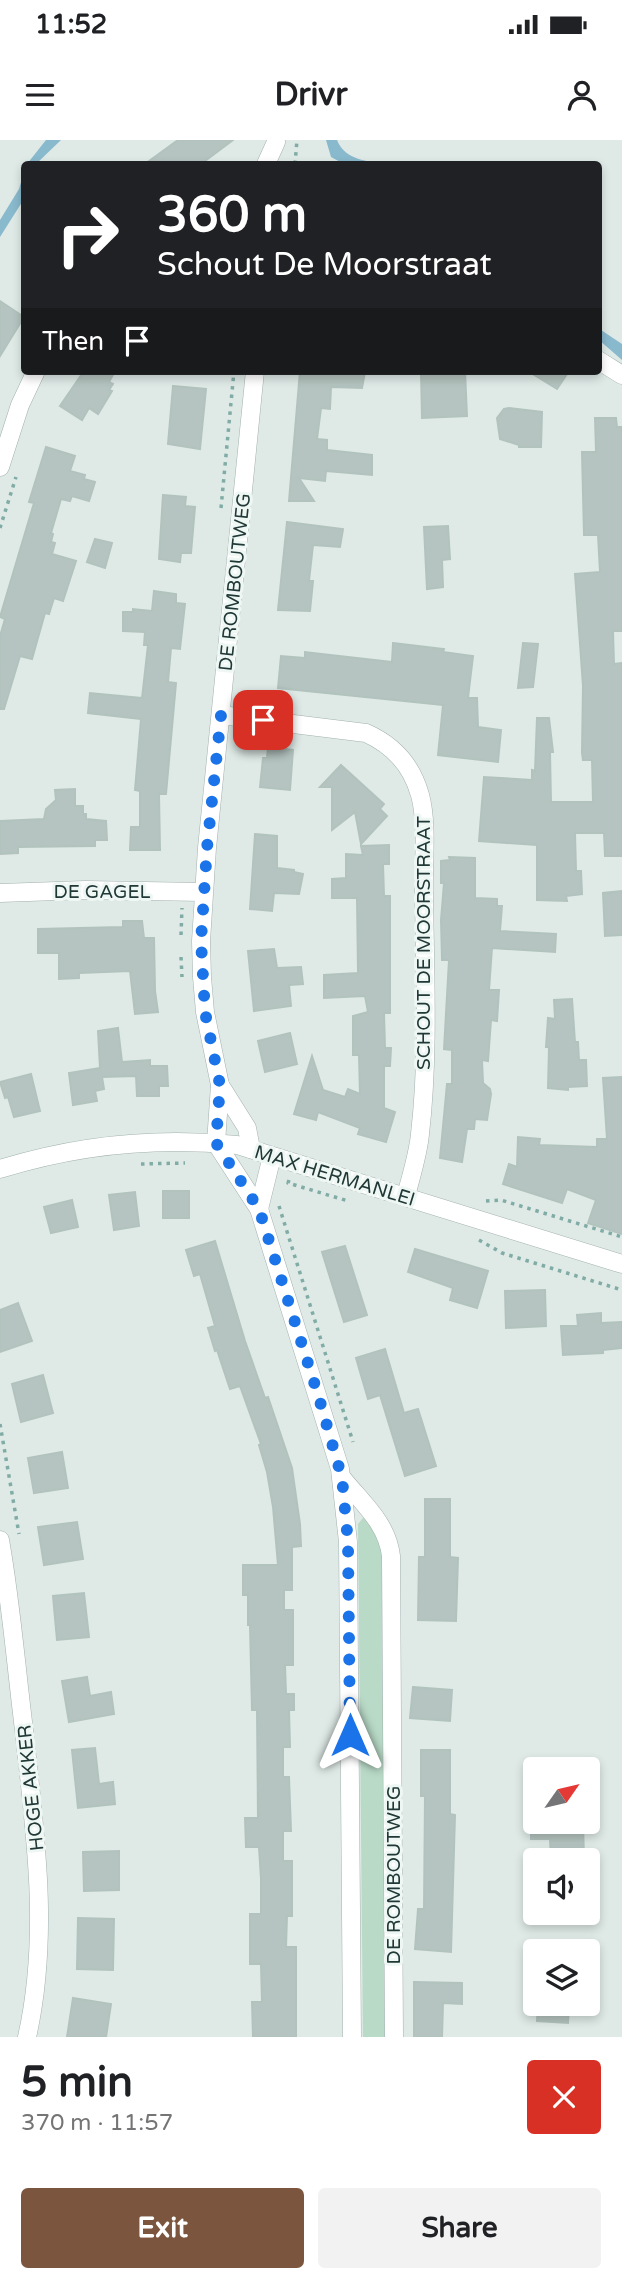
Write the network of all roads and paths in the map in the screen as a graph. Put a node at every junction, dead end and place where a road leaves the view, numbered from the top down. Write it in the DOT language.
graph roads {
  1 [pos="297,140"];
  2 [pos="276,141"];
  3 [pos="267,161"];
  4 [pos="274,161"];
  5 [pos="295,161"];
  6 [pos="602,362"];
  7 [pos="34,375"];
  8 [pos="255,375"];
  9 [pos="622,375"];
  10 [pos="4,443"];
  11 [pos="0,467"];
  12 [pos="221,715"];
  13 [pos="204,892"];
  14 [pos="0,893"];
  15 [pos="182,906"];
  16 [pos="181,940"];
  17 [pos="181,951"];
  18 [pos="182,981"];
  19 [pos="220,1085"];
  20 [pos="216,1143"];
  21 [pos="251,1149"];
  22 [pos="272,1156"];
  23 [pos="194,1163"];
  24 [pos="132,1164"];
  25 [pos="0,1169"];
  26 [pos="291,1172"];
  27 [pos="406,1196"];
  28 [pos="478,1198"];
  29 [pos="351,1202"];
  30 [pos="259,1209"];
  31 [pos="622,1237"];
  32 [pos="477,1239"];
  33 [pos="622,1264"];
  34 [pos="622,1290"];
  35 [pos="342,1478"];
  36 [pos="0,1539"];
  37 [pos="27,2037"];
  38 [pos="352,2037"];
  39 [pos="394,2037"];
  1 -- 5 [label="path"];
  2 -- 3 [label="street"];
  2 -- 4 [label="street"];
  6 -- 9 [label="street"];
  7 -- 10 [label="street"];
  8 -- 12 [label="street, DE ROMBOUTWEG"];
  10 -- 11 [label="street"];
  12 -- 13 [label="street, DE ROMBOUTWEG"];
  12 -- 27 [label="street, SCHOUT DE MOORSTRAAT"];
  13 -- 14 [label="street, DE GAGEL"];
  13 -- 19 [label="street, DE ROMBOUTWEG"];
  15 -- 16 [label="path"];
  17 -- 18 [label="path"];
  19 -- 20 [label="street, DE ROMBOUTWEG"];
  19 -- 21 [label="street, DE ROMBOUTWEG"];
  20 -- 21 [label="street, MAX HERMANLEI"];
  20 -- 25 [label="street, MAX HERMANLEI"];
  20 -- 30 [label="street, DE ROMBOUTWEG"];
  21 -- 22 [label="street, MAX HERMANLEI"];
  22 -- 27 [label="street, MAX HERMANLEI"];
  22 -- 30 [label="street"];
  23 -- 24 [label="path"];
  26 -- 29 [label="path"];
  27 -- 33 [label="street, MAX HERMANLEI"];
  28 -- 31 [label="path"];
  30 -- 35 [label="street, DE ROMBOUTWEG"];
  32 -- 34 [label="path"];
  35 -- 38 [label="street, DE ROMBOUTWEG"];
  35 -- 39 [label="street, DE ROMBOUTWEG"];
  36 -- 37 [label="street, HOGE AKKER"];
}
